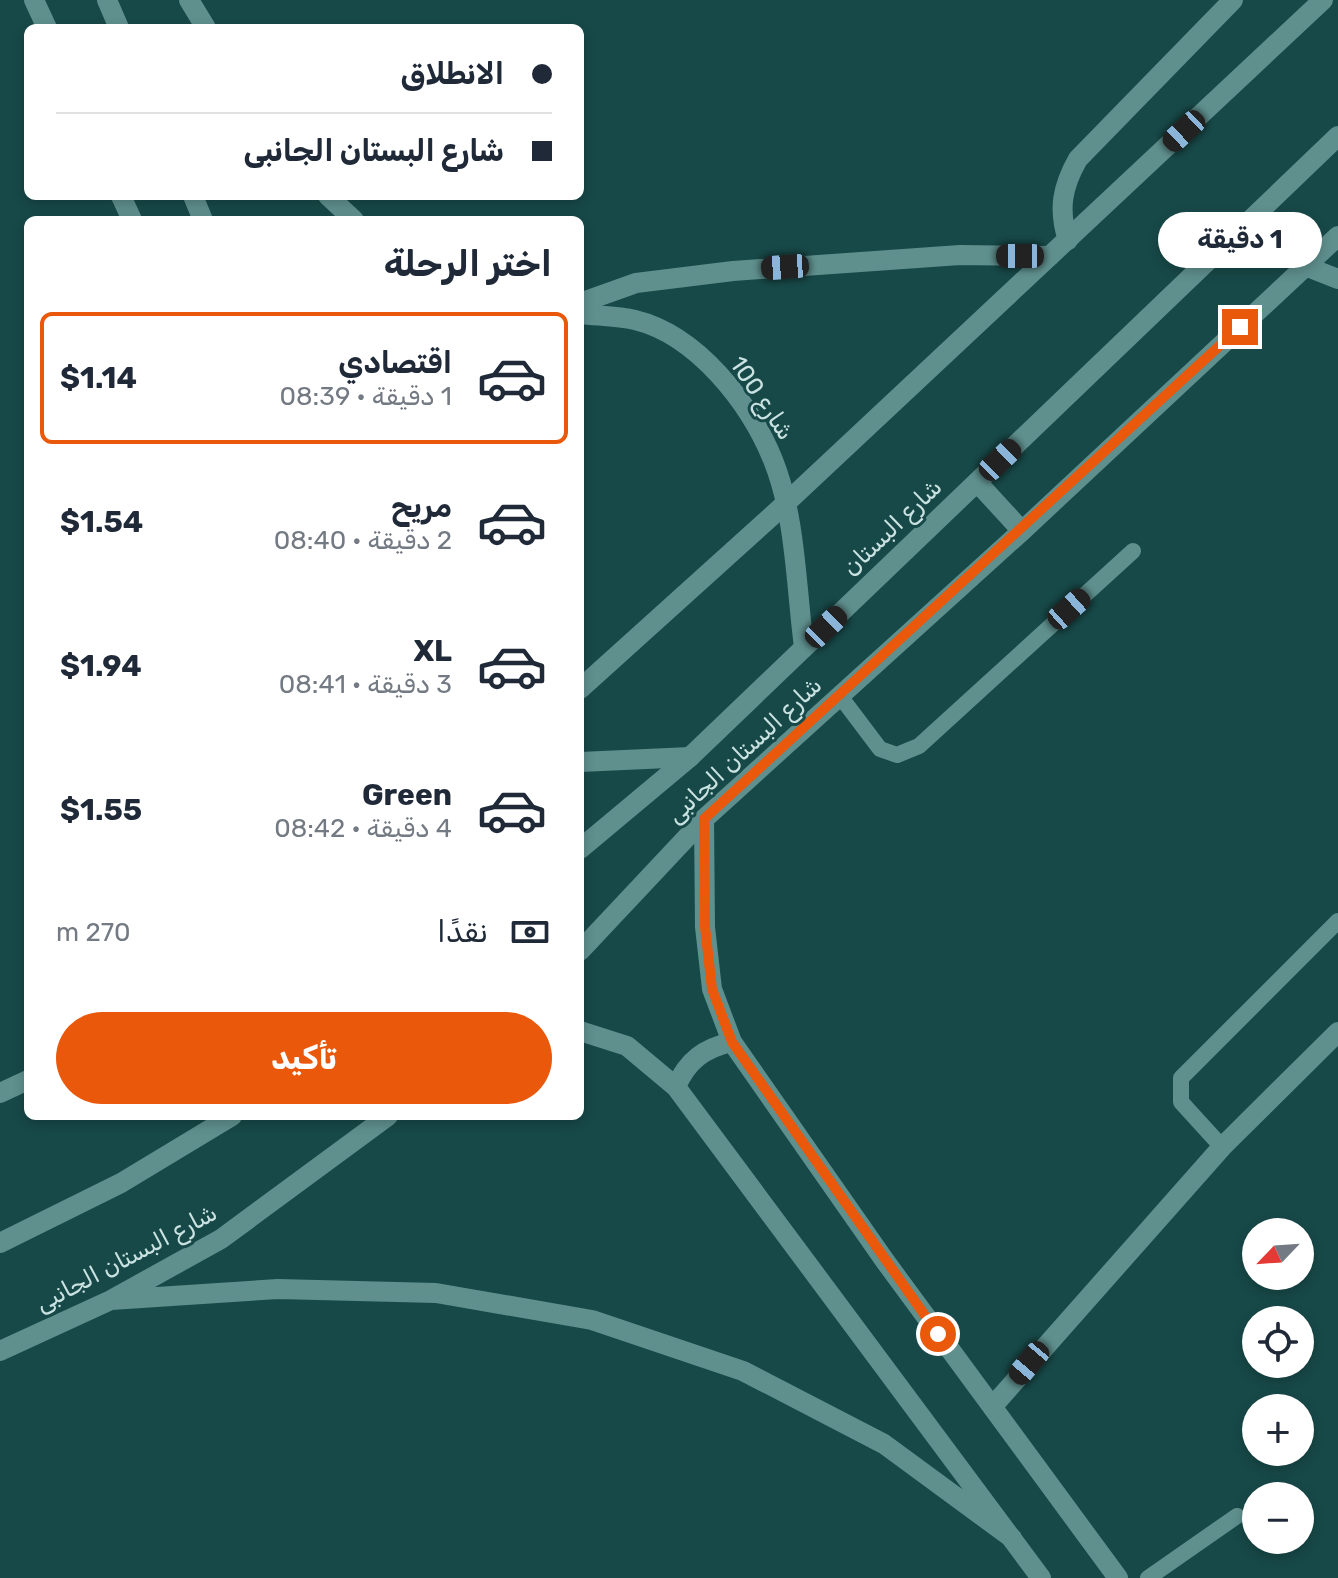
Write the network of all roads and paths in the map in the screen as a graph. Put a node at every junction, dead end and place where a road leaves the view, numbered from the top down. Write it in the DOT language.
graph roads {
  1 [pos="34,0"];
  2 [pos="107,0"];
  3 [pos="189,0"];
  4 [pos="1233,0"];
  5 [pos="1323,0"];
  6 [pos="45,24"];
  7 [pos="117,24"];
  8 [pos="204,24"];
  9 [pos="1338,136"];
  10 [pos="332,200"];
  11 [pos="350,216"];
  12 [pos="1338,236"];
  13 [pos="1068,240"];
  14 [pos="1050,256"];
  15 [pos="1305,266"];
  16 [pos="1338,279"];
  17 [pos="584,302"];
  18 [pos="584,314"];
  19 [pos="977,482"];
  20 [pos="785,504"];
  21 [pos="1022,531"];
  22 [pos="1133,551"];
  23 [pos="804,647"];
  24 [pos="584,685"];
  25 [pos="840,696"];
  26 [pos="690,757"];
  27 [pos="584,762"];
  28 [pos="704,819"];
  29 [pos="584,846"];
  30 [pos="1338,921"];
  31 [pos="584,947"];
  32 [pos="584,1032"];
  33 [pos="1338,1032"];
  34 [pos="732,1042"];
  35 [pos="24,1082"];
  36 [pos="676,1087"];
  37 [pos="0,1093"];
  38 [pos="225,1120"];
  39 [pos="383,1120"];
  40 [pos="1222,1147"];
  41 [pos="0,1243"];
  42 [pos="111,1300"];
  43 [pos="0,1351"];
  44 [pos="992,1407"];
  45 [pos="1237,1516"];
  46 [pos="1012,1538"];
  47 [pos="1041,1578"];
  48 [pos="1118,1578"];
  49 [pos="1148,1578"];
  1 -- 6 [label="street"];
  2 -- 7 [label="street"];
  3 -- 8 [label="street"];
  4 -- 13 [label="street"];
  5 -- 13 [label="street"];
  9 -- 19 [label="street, شارع البستان"];
  10 -- 11 [label="street"];
  12 -- 15 [label="street, شارع البستان الجانبى"];
  13 -- 14 [label="street"];
  14 -- 17 [label="street"];
  14 -- 20 [label="street"];
  15 -- 16 [label="street"];
  15 -- 21 [label="street, شارع البستان الجانبى"];
  18 -- 20 [label="street, شارع 100"];
  19 -- 21 [label="street"];
  19 -- 23 [label="street, شارع البستان"];
  20 -- 23 [label="street, شارع 100"];
  20 -- 24 [label="street"];
  21 -- 25 [label="street, شارع البستان الجانبى"];
  22 -- 25 [label="lane"];
  23 -- 26 [label="street, شارع البستان"];
  25 -- 28 [label="street, شارع البستان الجانبى"];
  26 -- 27 [label="street"];
  26 -- 29 [label="street, شارع البستان"];
  28 -- 31 [label="street, شارع البستان الجانبى"];
  28 -- 34 [label="street"];
  30 -- 40 [label="lane"];
  32 -- 36 [label="street"];
  33 -- 40 [label="street"];
  34 -- 36 [label="street"];
  34 -- 44 [label="street"];
  35 -- 37 [label="street"];
  36 -- 46 [label="street"];
  38 -- 41 [label="street"];
  39 -- 42 [label="street, شارع البستان الجانبى"];
  40 -- 44 [label="street"];
  42 -- 43 [label="street, شارع البستان الجانبى"];
  42 -- 46 [label="street"];
  44 -- 48 [label="street"];
  45 -- 49 [label="lane"];
  46 -- 47 [label="street"];
}
